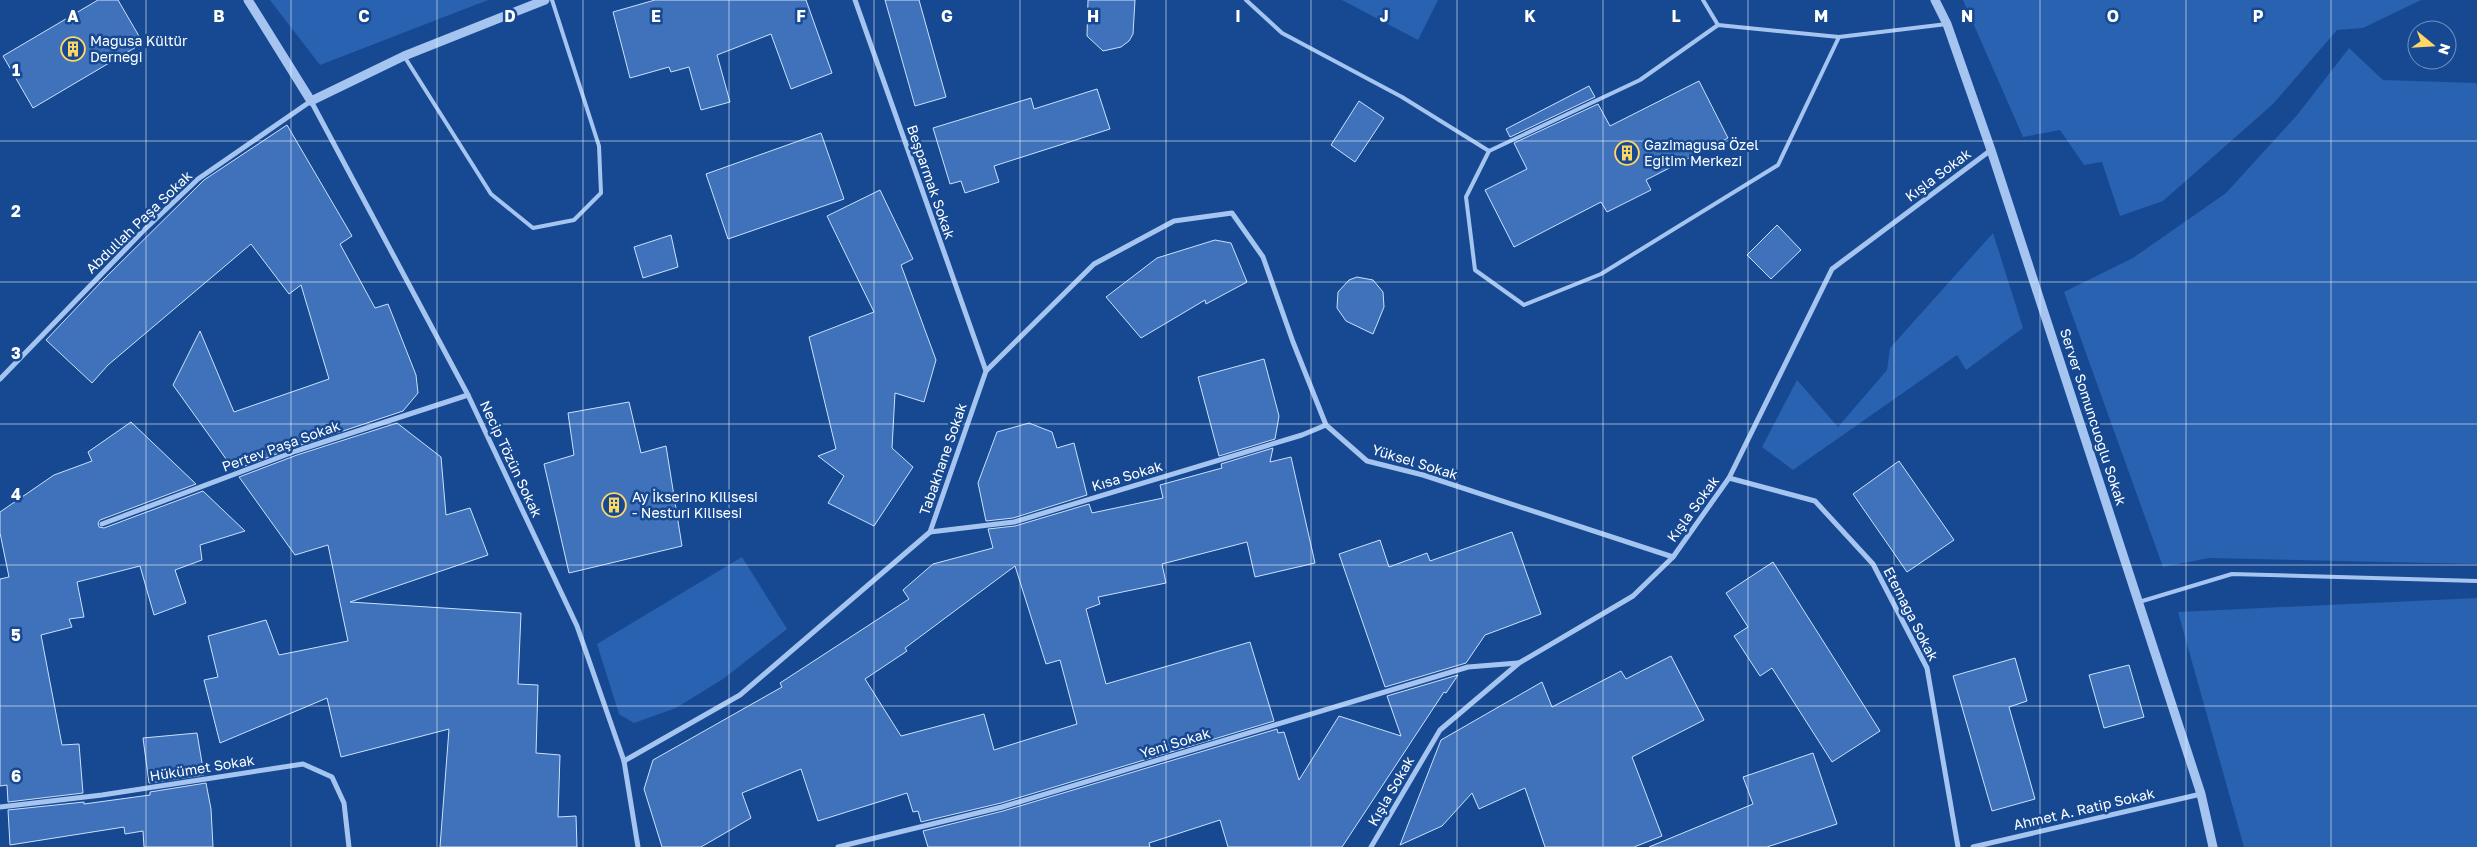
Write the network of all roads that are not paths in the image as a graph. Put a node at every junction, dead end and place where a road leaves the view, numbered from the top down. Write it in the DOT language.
graph roads {
  1 [pos="248,0"];
  2 [pos="545,0"];
  3 [pos="552,0"];
  4 [pos="855,0"];
  5 [pos="1246,0"];
  6 [pos="1703,0"];
  7 [pos="1935,0"];
  8 [pos="1947,24"];
  9 [pos="1718,25"];
  10 [pos="1839,37"];
  11 [pos="404,56"];
  12 [pos="311,101"];
  13 [pos="1991,150"];
  14 [pos="1489,151"];
  15 [pos="1232,213"];
  16 [pos="986,370"];
  17 [pos="0,379"];
  18 [pos="468,395"];
  19 [pos="1326,424"];
  20 [pos="1729,478"];
  21 [pos="102,524"];
  22 [pos="930,532"];
  23 [pos="1672,557"];
  24 [pos="2477,581"];
  25 [pos="2138,602"];
  26 [pos="1519,663"];
  27 [pos="624,762"];
  28 [pos="2201,794"];
  29 [pos="0,808"];
  30 [pos="349,847"];
  31 [pos="638,847"];
  32 [pos="838,847"];
  33 [pos="1371,847"];
  34 [pos="1958,847"];
  35 [pos="1973,847"];
  36 [pos="2213,847"];
  1 -- 12 [label="street"];
  2 -- 11 [label="street"];
  3 -- 11 [label="lane"];
  4 -- 16 [label="street, Beşparmak Sokak"];
  5 -- 14 [label="lane"];
  6 -- 9 [label="lane"];
  7 -- 8 [label="street, Server Somuncuoğlu Sokak"];
  8 -- 10 [label="lane"];
  8 -- 13 [label="street, Server Somuncuoğlu Sokak"];
  9 -- 10 [label="lane"];
  9 -- 14 [label="lane"];
  10 -- 14 [label="lane"];
  11 -- 12 [label="street"];
  12 -- 17 [label="street, Abdullah Paşa Sokak"];
  12 -- 18 [label="street, Necip Tözün Sokak"];
  13 -- 20 [label="street, Kışla Sokak"];
  13 -- 25 [label="street, Server Somuncuoğlu Sokak"];
  15 -- 16 [label="street, Tabakhane Sokak"];
  15 -- 19 [label="street, Yüksel Sokak"];
  16 -- 22 [label="street, Tabakhane Sokak"];
  18 -- 21 [label="street, Pertev Paşa Sokak"];
  18 -- 27 [label="street, Necip Tözün Sokak"];
  19 -- 22 [label="street, Kısa Sokak"];
  19 -- 23 [label="street, Yüksel Sokak"];
  20 -- 23 [label="street, Kışla Sokak"];
  20 -- 34 [label="street, Etemağa Sokak"];
  22 -- 27 [label="street, Tabakhane Sokak"];
  23 -- 26 [label="street, Kışla Sokak"];
  24 -- 25 [label="lane"];
  25 -- 28 [label="street, Server Somuncuoğlu Sokak"];
  26 -- 32 [label="street, Yeni Sokak"];
  26 -- 33 [label="street, Kışla Sokak"];
  27 -- 31 [label="street, Necip Tözün Sokak"];
  28 -- 35 [label="street, Ahmet A. Ratip Sokak"];
  28 -- 36 [label="street, Server Somuncuoğlu Sokak"];
  29 -- 30 [label="street, Hükümet Sokak"];
}
